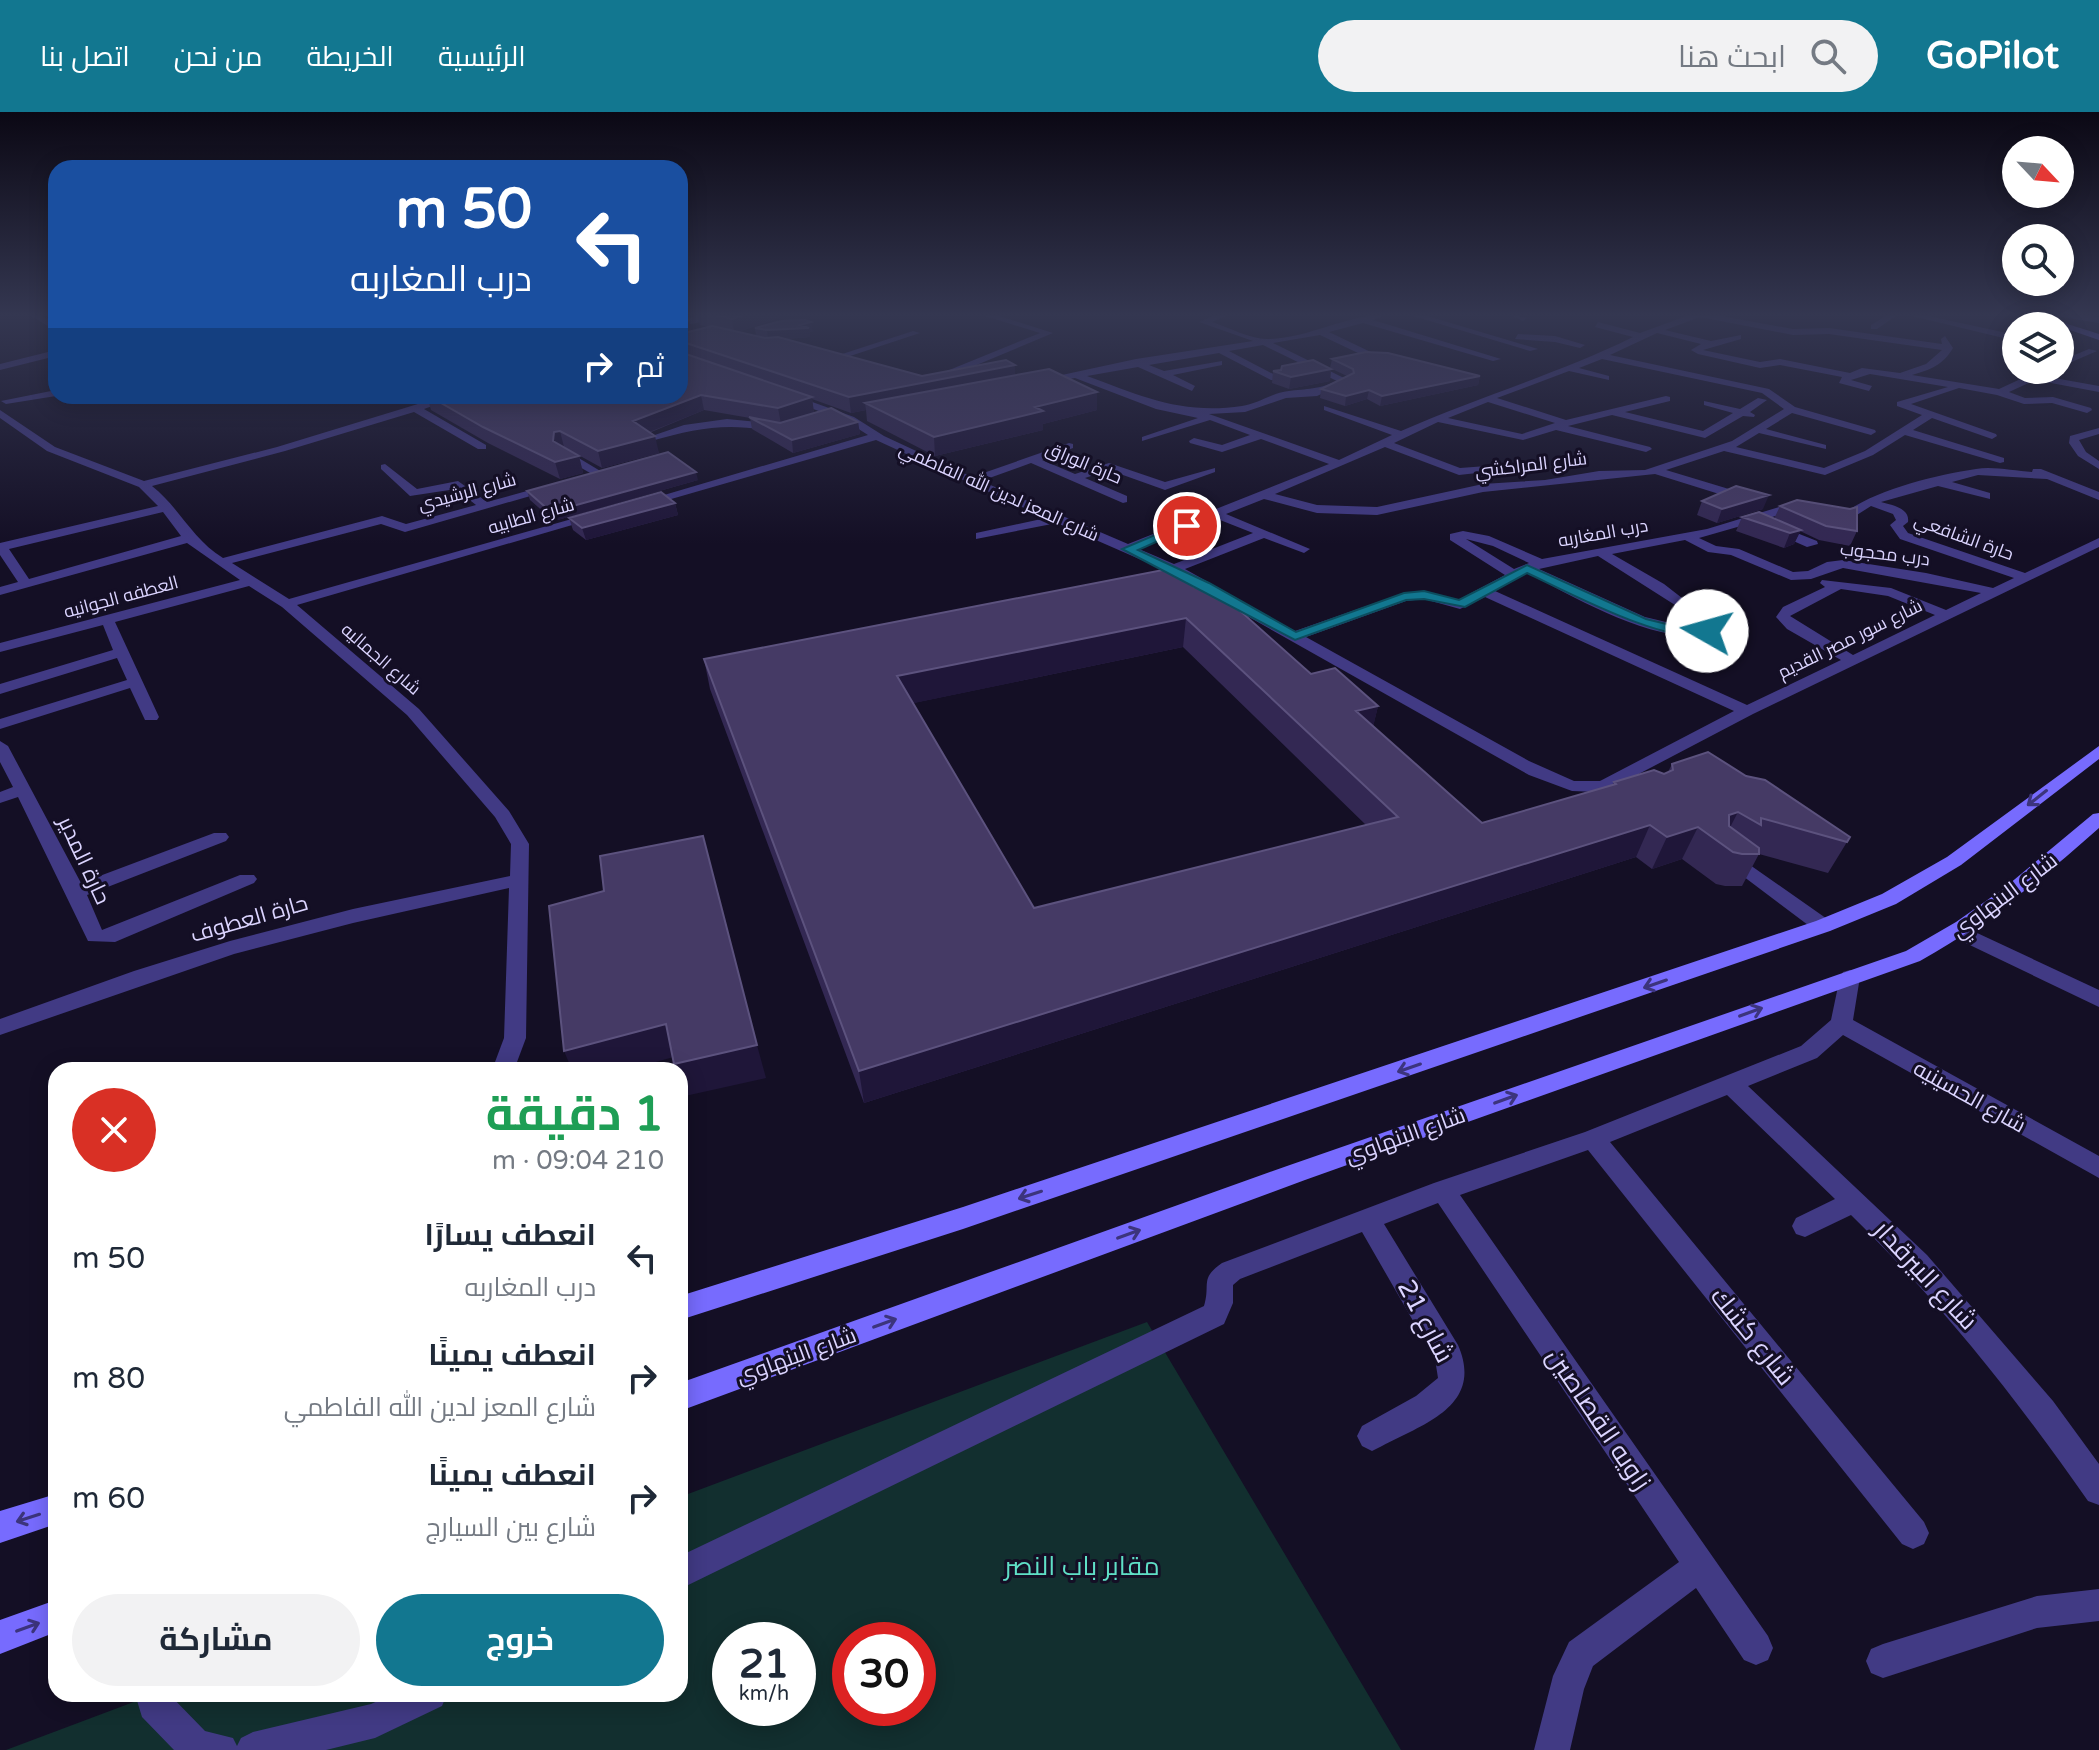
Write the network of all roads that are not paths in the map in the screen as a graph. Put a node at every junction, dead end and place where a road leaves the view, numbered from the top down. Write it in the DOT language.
graph roads {
  1 [pos="1119,391"];
  2 [pos="1315,391"];
  3 [pos="1504,391"];
  4 [pos="1747,391"];
  5 [pos="1768,391"];
  6 [pos="1943,391"];
  7 [pos="1994,391"];
  8 [pos="1999,392"];
  9 [pos="778,393"];
  10 [pos="48,396"];
  11 [pos="1763,396"];
  12 [pos="1486,398"];
  13 [pos="1666,399"];
  14 [pos="1708,403"];
  15 [pos="428,404"];
  16 [pos="415,408"];
  17 [pos="1328,408"];
  18 [pos="1791,409"];
  19 [pos="2087,410"];
  20 [pos="2,412"];
  21 [pos="1186,412"];
  22 [pos="1612,412"];
  23 [pos="834,413"];
  24 [pos="1742,413"];
  25 [pos="865,416"];
  26 [pos="1928,416"];
  27 [pos="1210,417"];
  28 [pos="850,419"];
  29 [pos="1437,419"];
  30 [pos="809,421"];
  31 [pos="1770,421"];
  32 [pos="1561,424"];
  33 [pos="1858,428"];
  34 [pos="785,430"];
  35 [pos="1759,430"];
  36 [pos="1904,431"];
  37 [pos="2099,431"];
  38 [pos="1871,432"];
  39 [pos="2080,434"];
  40 [pos="1261,435"];
  41 [pos="1401,435"];
  42 [pos="878,436"];
  43 [pos="1992,436"];
  44 [pos="651,438"];
  45 [pos="1146,439"];
  46 [pos="1839,439"];
  47 [pos="2099,439"];
  48 [pos="1194,441"];
  49 [pos="1384,443"];
  50 [pos="237,446"];
  51 [pos="1069,446"];
  52 [pos="482,447"];
  53 [pos="1723,447"];
  54 [pos="1822,447"];
  55 [pos="1646,449"];
  56 [pos="563,453"];
  57 [pos="251,458"];
  58 [pos="1031,459"];
  59 [pos="2000,460"];
  60 [pos="1339,464"];
  61 [pos="2099,466"];
  62 [pos="385,467"];
  63 [pos="1500,468"];
  64 [pos="1211,470"];
  65 [pos="2033,470"];
  66 [pos="616,471"];
  67 [pos="1657,471"];
  68 [pos="601,475"];
  69 [pos="2050,476"];
  70 [pos="1074,478"];
  71 [pos="587,479"];
  72 [pos="971,481"];
  73 [pos="572,482"];
  74 [pos="1942,483"];
  75 [pos="143,485"];
  76 [pos="1264,495"];
  77 [pos="1986,496"];
  78 [pos="2099,496"];
  79 [pos="1123,499"];
  80 [pos="1871,502"];
  81 [pos="635,505"];
  82 [pos="485,506"];
  83 [pos="165,508"];
  84 [pos="605,514"];
  85 [pos="1216,514"];
  86 [pos="1826,514"];
  87 [pos="1057,519"];
  88 [pos="1754,519"];
  89 [pos="1265,533"];
  90 [pos="980,536"];
  91 [pos="1686,536"];
  92 [pos="189,538"];
  93 [pos="2099,542"];
  94 [pos="1812,544"];
  95 [pos="0,547"];
  96 [pos="1128,549"];
  97 [pos="1304,549"];
  98 [pos="1598,551"];
  99 [pos="221,562"];
  100 [pos="1174,569"];
  101 [pos="1527,569"];
  102 [pos="1803,577"];
  103 [pos="2025,577"];
  104 [pos="251,581"];
  105 [pos="26,584"];
  106 [pos="1839,585"];
  107 [pos="0,591"];
  108 [pos="1485,592"];
  109 [pos="1993,592"];
  110 [pos="287,604"];
  111 [pos="1686,608"];
  112 [pos="1946,615"];
  113 [pos="107,619"];
  114 [pos="1707,631"];
  115 [pos="1295,636"];
  116 [pos="0,648"];
  117 [pos="122,652"];
  118 [pos="1853,661"];
  119 [pos="135,682"];
  120 [pos="0,689"];
  121 [pos="1747,711"];
  122 [pos="151,717"];
  123 [pos="0,724"];
  124 [pos="0,746"];
  125 [pos="2099,751"];
  126 [pos="1621,777"];
  127 [pos="24,789"];
  128 [pos="1639,791"];
  129 [pos="0,798"];
  130 [pos="2099,818"];
  131 [pos="220,837"];
  132 [pos="1723,852"];
  133 [pos="247,879"];
  134 [pos="519,880"];
  135 [pos="76,892"];
  136 [pos="1823,926"];
  137 [pos="1960,932"];
  138 [pos="1850,977"];
  139 [pos="2099,999"];
  140 [pos="1841,1024"];
  141 [pos="0,1027"];
  142 [pos="506,1062"];
  143 [pos="1729,1082"];
  144 [pos="1593,1139"];
  145 [pos="2099,1168"];
  146 [pos="1443,1190"];
  147 [pos="1856,1201"];
  148 [pos="1368,1219"];
  149 [pos="1805,1226"];
  150 [pos="688,1305"];
  151 [pos="688,1394"];
  152 [pos="1372,1436"];
  153 [pos="2099,1490"];
  154 [pos="48,1512"];
  155 [pos="0,1527"];
  156 [pos="1913,1533"];
  157 [pos="1700,1566"];
  158 [pos="688,1569"];
  159 [pos="2099,1605"];
  160 [pos="48,1619"];
  161 [pos="0,1637"];
  162 [pos="1756,1648"];
  163 [pos="1883,1661"];
  164 [pos="153,1702"];
  165 [pos="414,1702"];
  166 [pos="205,1749"];
  167 [pos="253,1750"];
  168 [pos="1552,1750"];
  1 -- 21 [label="street"];
  2 -- 21 [label="street"];
  3 -- 12 [label="street"];
  4 -- 11 [label="street"];
  5 -- 11 [label="street"];
  6 -- 26 [label="street"];
  7 -- 8 [label="street"];
  8 -- 19 [label="street"];
  9 -- 23 [label="street, شارع المعز لدين الله الفاطمي"];
  10 -- 20 [label="street"];
  11 -- 18 [label="street"];
  11 -- 24 [label="street"];
  12 -- 29 [label="street"];
  12 -- 32 [label="street"];
  13 -- 22 [label="street"];
  14 -- 24 [label="street"];
  15 -- 16 [label="street"];
  16 -- 52 [label="street"];
  16 -- 57 [label="street"];
  17 -- 41 [label="street"];
  18 -- 31 [label="street, شارع المراكشي"];
  18 -- 33 [label="street"];
  20 -- 75 [label="street, شارع الجماليه"];
  21 -- 27 [label="street"];
  22 -- 24 [label="street"];
  22 -- 32 [label="street"];
  23 -- 28 [label="street, شارع المعز لدين الله الفاطمي"];
  23 -- 30 [label="street"];
  24 -- 31 [label="street"];
  25 -- 28 [label="street"];
  26 -- 36 [label="street"];
  26 -- 43 [label="street"];
  27 -- 40 [label="street"];
  27 -- 45 [label="street"];
  28 -- 42 [label="street, شارع المعز لدين الله الفاطمي"];
  29 -- 32 [label="street"];
  29 -- 41 [label="street"];
  31 -- 35 [label="street, شارع المراكشي"];
  32 -- 55 [label="street"];
  33 -- 38 [label="street"];
  33 -- 46 [label="street"];
  34 -- 44 [label="street"];
  35 -- 53 [label="street, شارع المراكشي"];
  35 -- 54 [label="street"];
  36 -- 53 [label="street"];
  36 -- 59 [label="street"];
  37 -- 39 [label="street"];
  39 -- 47 [label="street"];
  39 -- 61 [label="street"];
  40 -- 48 [label="street"];
  40 -- 60 [label="street"];
  41 -- 49 [label="street"];
  42 -- 72 [label="street, شارع المعز لدين الله الفاطمي"];
  42 -- 81 [label="street"];
  49 -- 60 [label="street"];
  49 -- 63 [label="street"];
  50 -- 57 [label="street"];
  51 -- 58 [label="street"];
  53 -- 67 [label="street, شارع المراكشي"];
  56 -- 68 [label="street"];
  57 -- 75 [label="street"];
  58 -- 70 [label="street, حارة الوراق"];
  58 -- 72 [label="street"];
  60 -- 76 [label="street"];
  62 -- 82 [label="street"];
  64 -- 70 [label="street"];
  65 -- 69 [label="street"];
  66 -- 68 [label="street"];
  67 -- 76 [label="street, شارع المراكشي"];
  67 -- 88 [label="street, درب المغاربه"];
  68 -- 71 [label="street"];
  69 -- 74 [label="street"];
  69 -- 78 [label="street"];
  70 -- 79 [label="street, حارة الوراق"];
  72 -- 87 [label="street, شارع المعز لدين الله الفاطمي"];
  73 -- 82 [label="street, شارع الرشيدي"];
  74 -- 77 [label="street"];
  74 -- 80 [label="street"];
  75 -- 83 [label="street, شارع الجماليه"];
  76 -- 85 [label="street"];
  80 -- 86 [label="street"];
  80 -- 103 [label="street, حارة الشافعي"];
  82 -- 99 [label="street, شارع الرشيدي"];
  83 -- 92 [label="street, شارع الجماليه"];
  83 -- 95 [label="street"];
  84 -- 110 [label="street, شارع الطابيه"];
  85 -- 89 [label="street"];
  85 -- 96 [label="street"];
  87 -- 90 [label="street"];
  87 -- 96 [label="street, شارع المعز لدين الله الفاطمي"];
  88 -- 91 [label="street, درب المغاربه"];
  88 -- 94 [label="street"];
  89 -- 97 [label="street"];
  89 -- 100 [label="street"];
  91 -- 98 [label="street, درب المغاربه"];
  91 -- 102 [label="street"];
  92 -- 99 [label="street, شارع الجماليه"];
  92 -- 105 [label="street"];
  93 -- 103 [label="street, شارع سور مصر القديم"];
  95 -- 105 [label="street"];
  96 -- 100 [label="street, شارع المعز لدين الله الفاطمي"];
  98 -- 101 [label="street, درب المغاربه"];
  98 -- 111 [label="street"];
  99 -- 104 [label="street, شارع الجماليه"];
  100 -- 115 [label="street, شارع المعز لدين الله الفاطمي"];
  101 -- 101 [label="street"];
  101 -- 108 [label="street, درب المغاربه"];
  101 -- 114 [label="street"];
  102 -- 106 [label="street"];
  102 -- 109 [label="street, درب محجوب"];
  103 -- 109 [label="street, شارع سور مصر القديم"];
  104 -- 110 [label="street, شارع الجماليه"];
  104 -- 113 [label="street, العطفه الجوانيه"];
  105 -- 107 [label="street"];
  106 -- 112 [label="street"];
  106 -- 118 [label="street"];
  108 -- 115 [label="street, درب المغاربه"];
  108 -- 121 [label="street"];
  109 -- 112 [label="street, شارع سور مصر القديم"];
  110 -- 134 [label="street, شارع الجماليه"];
  112 -- 118 [label="street, شارع سور مصر القديم"];
  113 -- 116 [label="street, العطفه الجوانيه"];
  113 -- 117 [label="street"];
  115 -- 126 [label="street, شارع المعز لدين الله الفاطمي"];
  117 -- 119 [label="street"];
  117 -- 120 [label="street"];
  118 -- 121 [label="street, شارع سور مصر القديم"];
  119 -- 122 [label="street"];
  119 -- 123 [label="street"];
  121 -- 126 [label="street, شارع سور مصر القديم"];
  124 -- 127 [label="street, حارة المدير"];
  125 -- 136 [label="main road, one-way"];
  126 -- 128 [label="street"];
  127 -- 129 [label="street"];
  127 -- 135 [label="street, حارة المدير"];
  130 -- 137 [label="main road, شارع البنهاوي"];
  131 -- 135 [label="street"];
  132 -- 136 [label="street"];
  133 -- 135 [label="street, حارة المدير"];
  134 -- 141 [label="street, حارة العطوف"];
  134 -- 142 [label="street, شارع الجماليه"];
  136 -- 150 [label="main road, one-way"];
  137 -- 138 [label="main road, شارع البنهاوي"];
  137 -- 139 [label="street"];
  138 -- 140 [label="street"];
  151 -- 138 [label="main road, شارع البنهاوي, one-way"];
  140 -- 143 [label="street"];
  140 -- 145 [label="street, شارع الحسينيه"];
  143 -- 144 [label="street"];
  143 -- 147 [label="street, شارع البيرقدار"];
  144 -- 146 [label="street"];
  144 -- 156 [label="street, شارع كشك"];
  146 -- 148 [label="street"];
  146 -- 157 [label="street, زاويه القصاصين"];
  147 -- 149 [label="street"];
  147 -- 153 [label="street, شارع البيرقدار"];
  148 -- 152 [label="street, شارع 21"];
  148 -- 158 [label="street"];
  154 -- 155 [label="main road, one-way"];
  157 -- 162 [label="street, زاويه القصاصين"];
  157 -- 168 [label="street"];
  159 -- 163 [label="street"];
  161 -- 160 [label="main road, one-way"];
  164 -- 166 [label="street"];
  165 -- 167 [label="street"];
}
